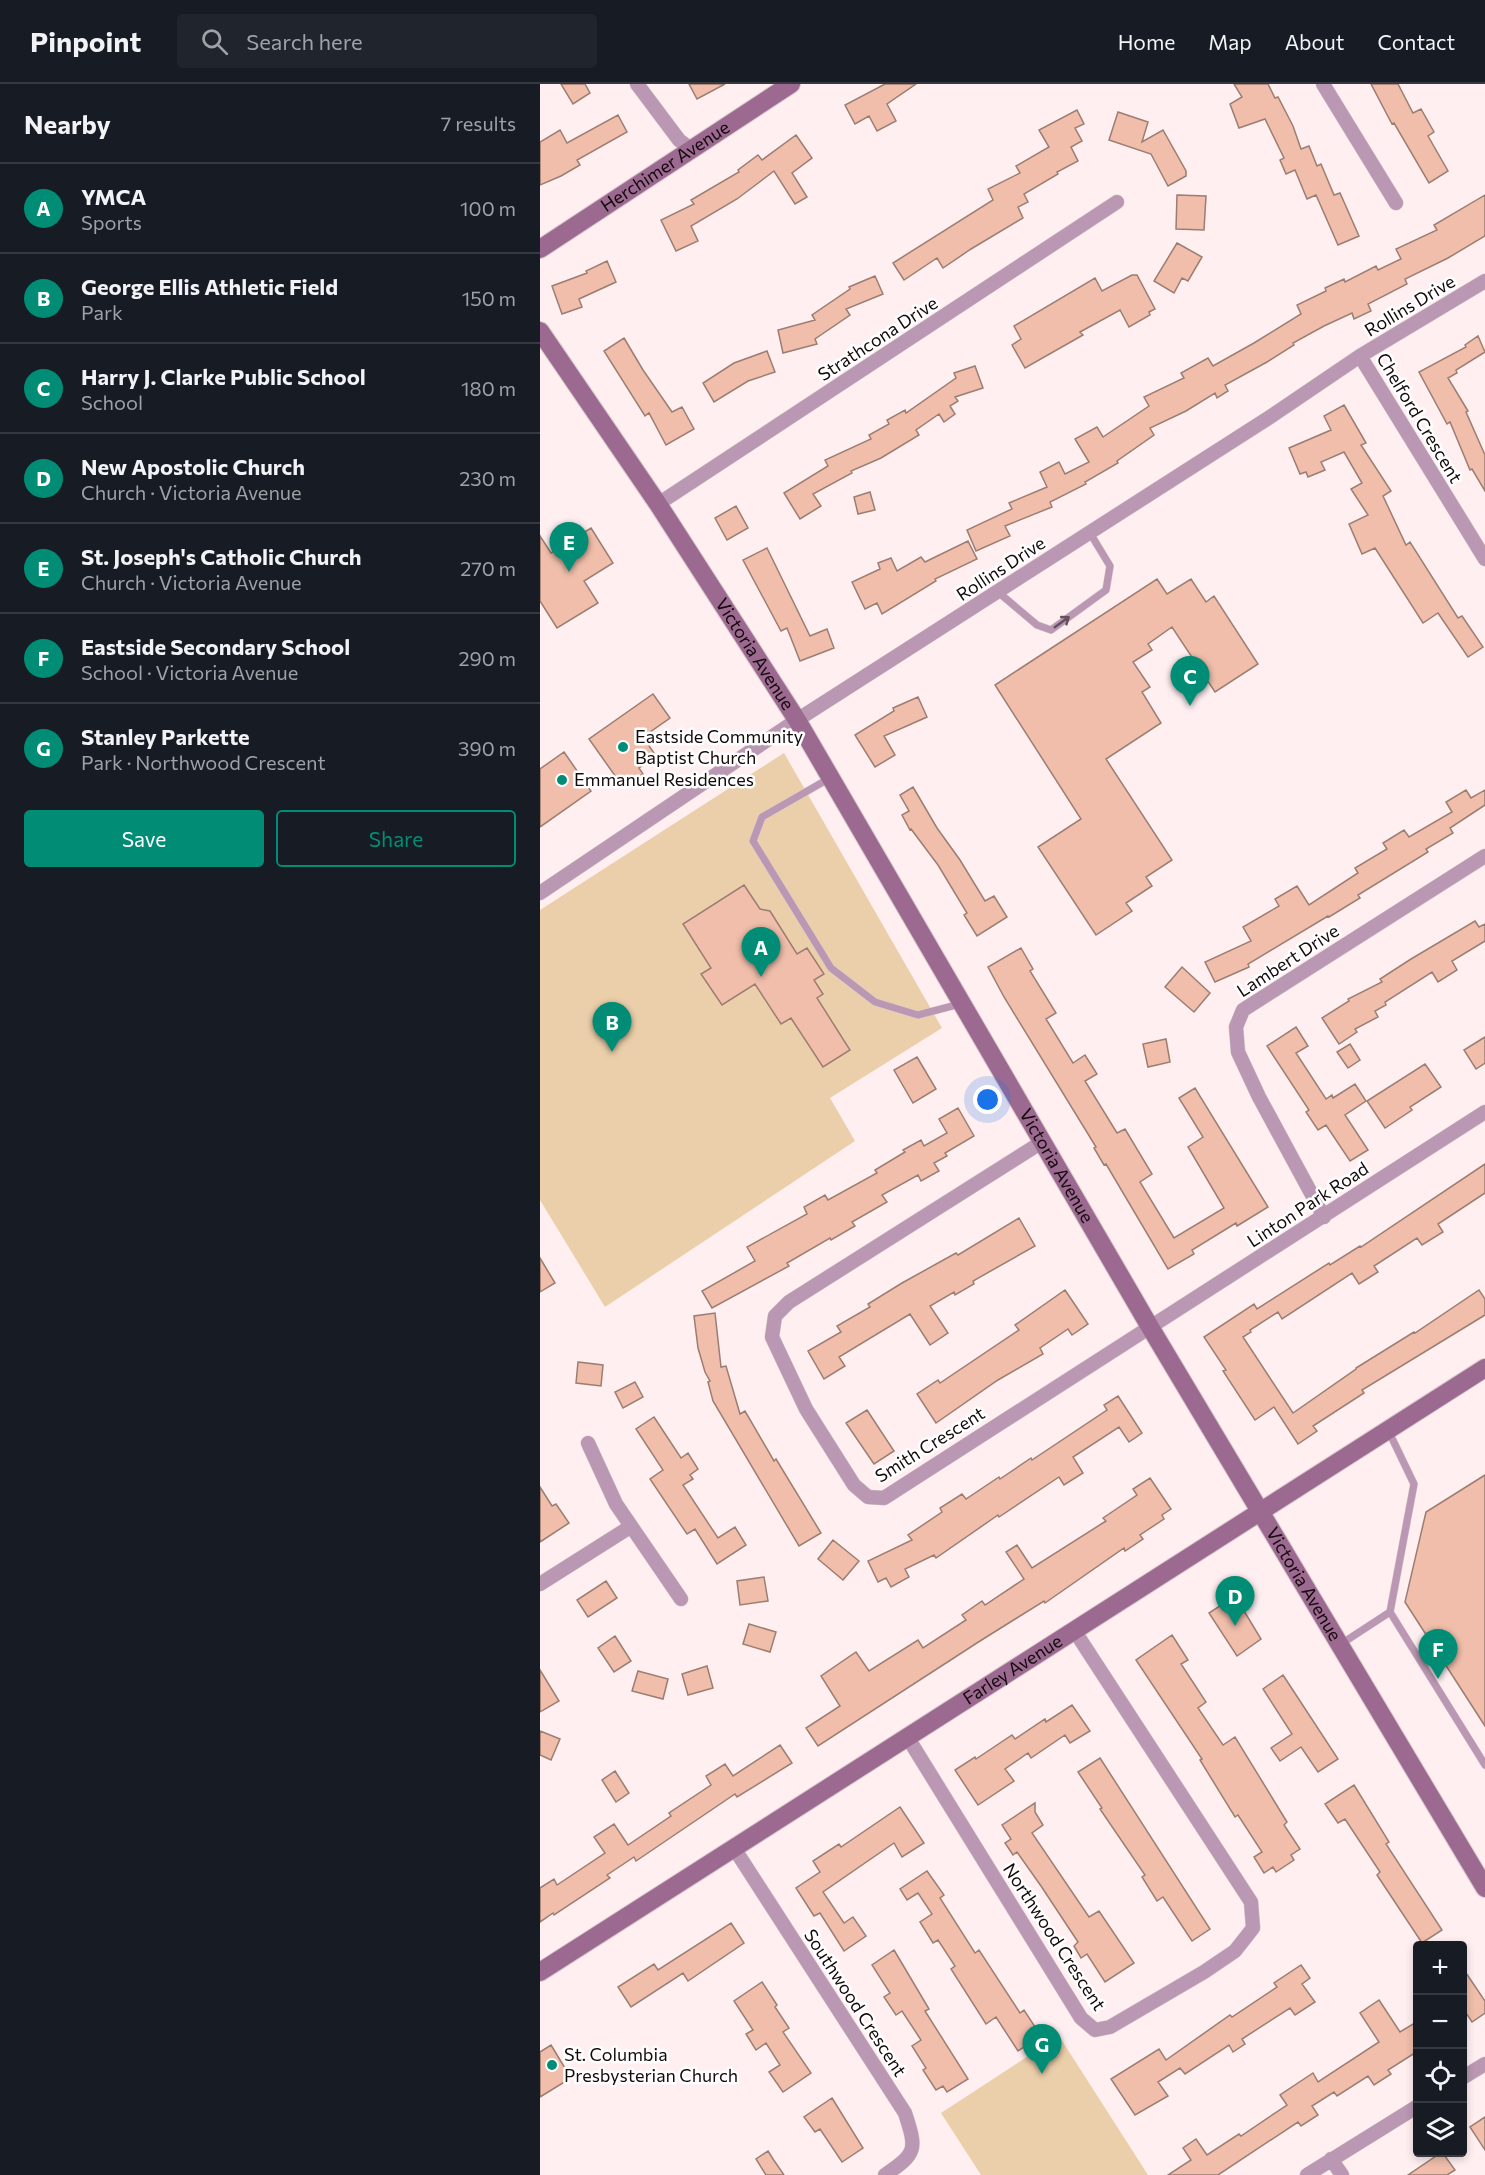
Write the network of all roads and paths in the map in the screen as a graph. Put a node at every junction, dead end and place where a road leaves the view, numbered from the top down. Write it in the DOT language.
graph roads {
  1 [pos="637,84"];
  2 [pos="791,84"];
  3 [pos="1323,84"];
  4 [pos="692,150"];
  5 [pos="1117,202"];
  6 [pos="1396,203"];
  7 [pos="540,249"];
  8 [pos="1485,281"];
  9 [pos="540,331"];
  10 [pos="1360,356"];
  11 [pos="658,504"];
  12 [pos="1090,533"];
  13 [pos="1485,559"];
  14 [pos="998,592"];
  15 [pos="797,720"];
  16 [pos="830,778"];
  17 [pos="1485,856"];
  18 [pos="540,893"];
  19 [pos="963,1003"];
  20 [pos="1485,1112"];
  21 [pos="1042,1142"];
  22 [pos="1324,1217"];
  23 [pos="1150,1327"];
  24 [pos="1485,1368"];
  25 [pos="1388,1430"];
  26 [pos="588,1443"];
  27 [pos="1261,1511"];
  28 [pos="630,1527"];
  29 [pos="540,1584"];
  30 [pos="681,1599"];
  31 [pos="1390,1612"];
  32 [pos="1074,1630"];
  33 [pos="1340,1645"];
  34 [pos="908,1738"];
  35 [pos="1485,1765"];
  36 [pos="734,1848"];
  37 [pos="1484,1882"];
  38 [pos="540,1972"];
  39 [pos="1485,2064"];
  40 [pos="1467,2075"];
  41 [pos="1413,2109"];
  42 [pos="1331,2159"];
  43 [pos="885,2175"];
  44 [pos="1307,2175"];
  45 [pos="1342,2175"];
  1 -- 4 [label="street"];
  2 -- 4 [label="street, Herchimer Avenue"];
  3 -- 6 [label="street"];
  4 -- 7 [label="street, Herchimer Avenue"];
  5 -- 11 [label="street, Strathcona Drive"];
  8 -- 10 [label="street, Rollins Drive"];
  9 -- 11 [label="street, Victoria Avenue"];
  10 -- 12 [label="street, Rollins Drive"];
  10 -- 13 [label="street, Chelford Crescent"];
  11 -- 15 [label="street, Victoria Avenue"];
  12 -- 14 [label="street, Rollins Drive"];
  14 -- 12 [label="lane, one-way"];
  14 -- 15 [label="street, Rollins Drive"];
  15 -- 16 [label="street, Victoria Avenue"];
  15 -- 18 [label="street, Rollins Drive"];
  16 -- 19 [label="street, Victoria Avenue"];
  16 -- 19 [label="lane"];
  17 -- 22 [label="street, Lambert Drive"];
  19 -- 21 [label="street, Victoria Avenue"];
  20 -- 22 [label="street, Linton Park Road"];
  21 -- 23 [label="street, Victoria Avenue"];
  21 -- 23 [label="street, Smith Crescent"];
  22 -- 23 [label="street, Linton Park Road"];
  23 -- 27 [label="street, Victoria Avenue"];
  24 -- 25 [label="street, Farley Avenue"];
  25 -- 27 [label="street, Farley Avenue"];
  25 -- 31 [label="lane"];
  26 -- 28 [label="street"];
  27 -- 32 [label="street, Farley Avenue"];
  27 -- 33 [label="street, Victoria Avenue"];
  28 -- 29 [label="street"];
  28 -- 30 [label="street"];
  31 -- 33 [label="lane"];
  31 -- 35 [label="lane"];
  32 -- 34 [label="street, Farley Avenue"];
  32 -- 34 [label="street, Northwood Crescent"];
  33 -- 37 [label="street, Victoria Avenue"];
  34 -- 36 [label="street, Farley Avenue"];
  36 -- 38 [label="street, Farley Avenue"];
  36 -- 43 [label="street, Southwood Crescent"];
  39 -- 40 [label="street"];
  41 -- 42 [label="street"];
  42 -- 44 [label="street"];
  42 -- 45 [label="street"];
}
